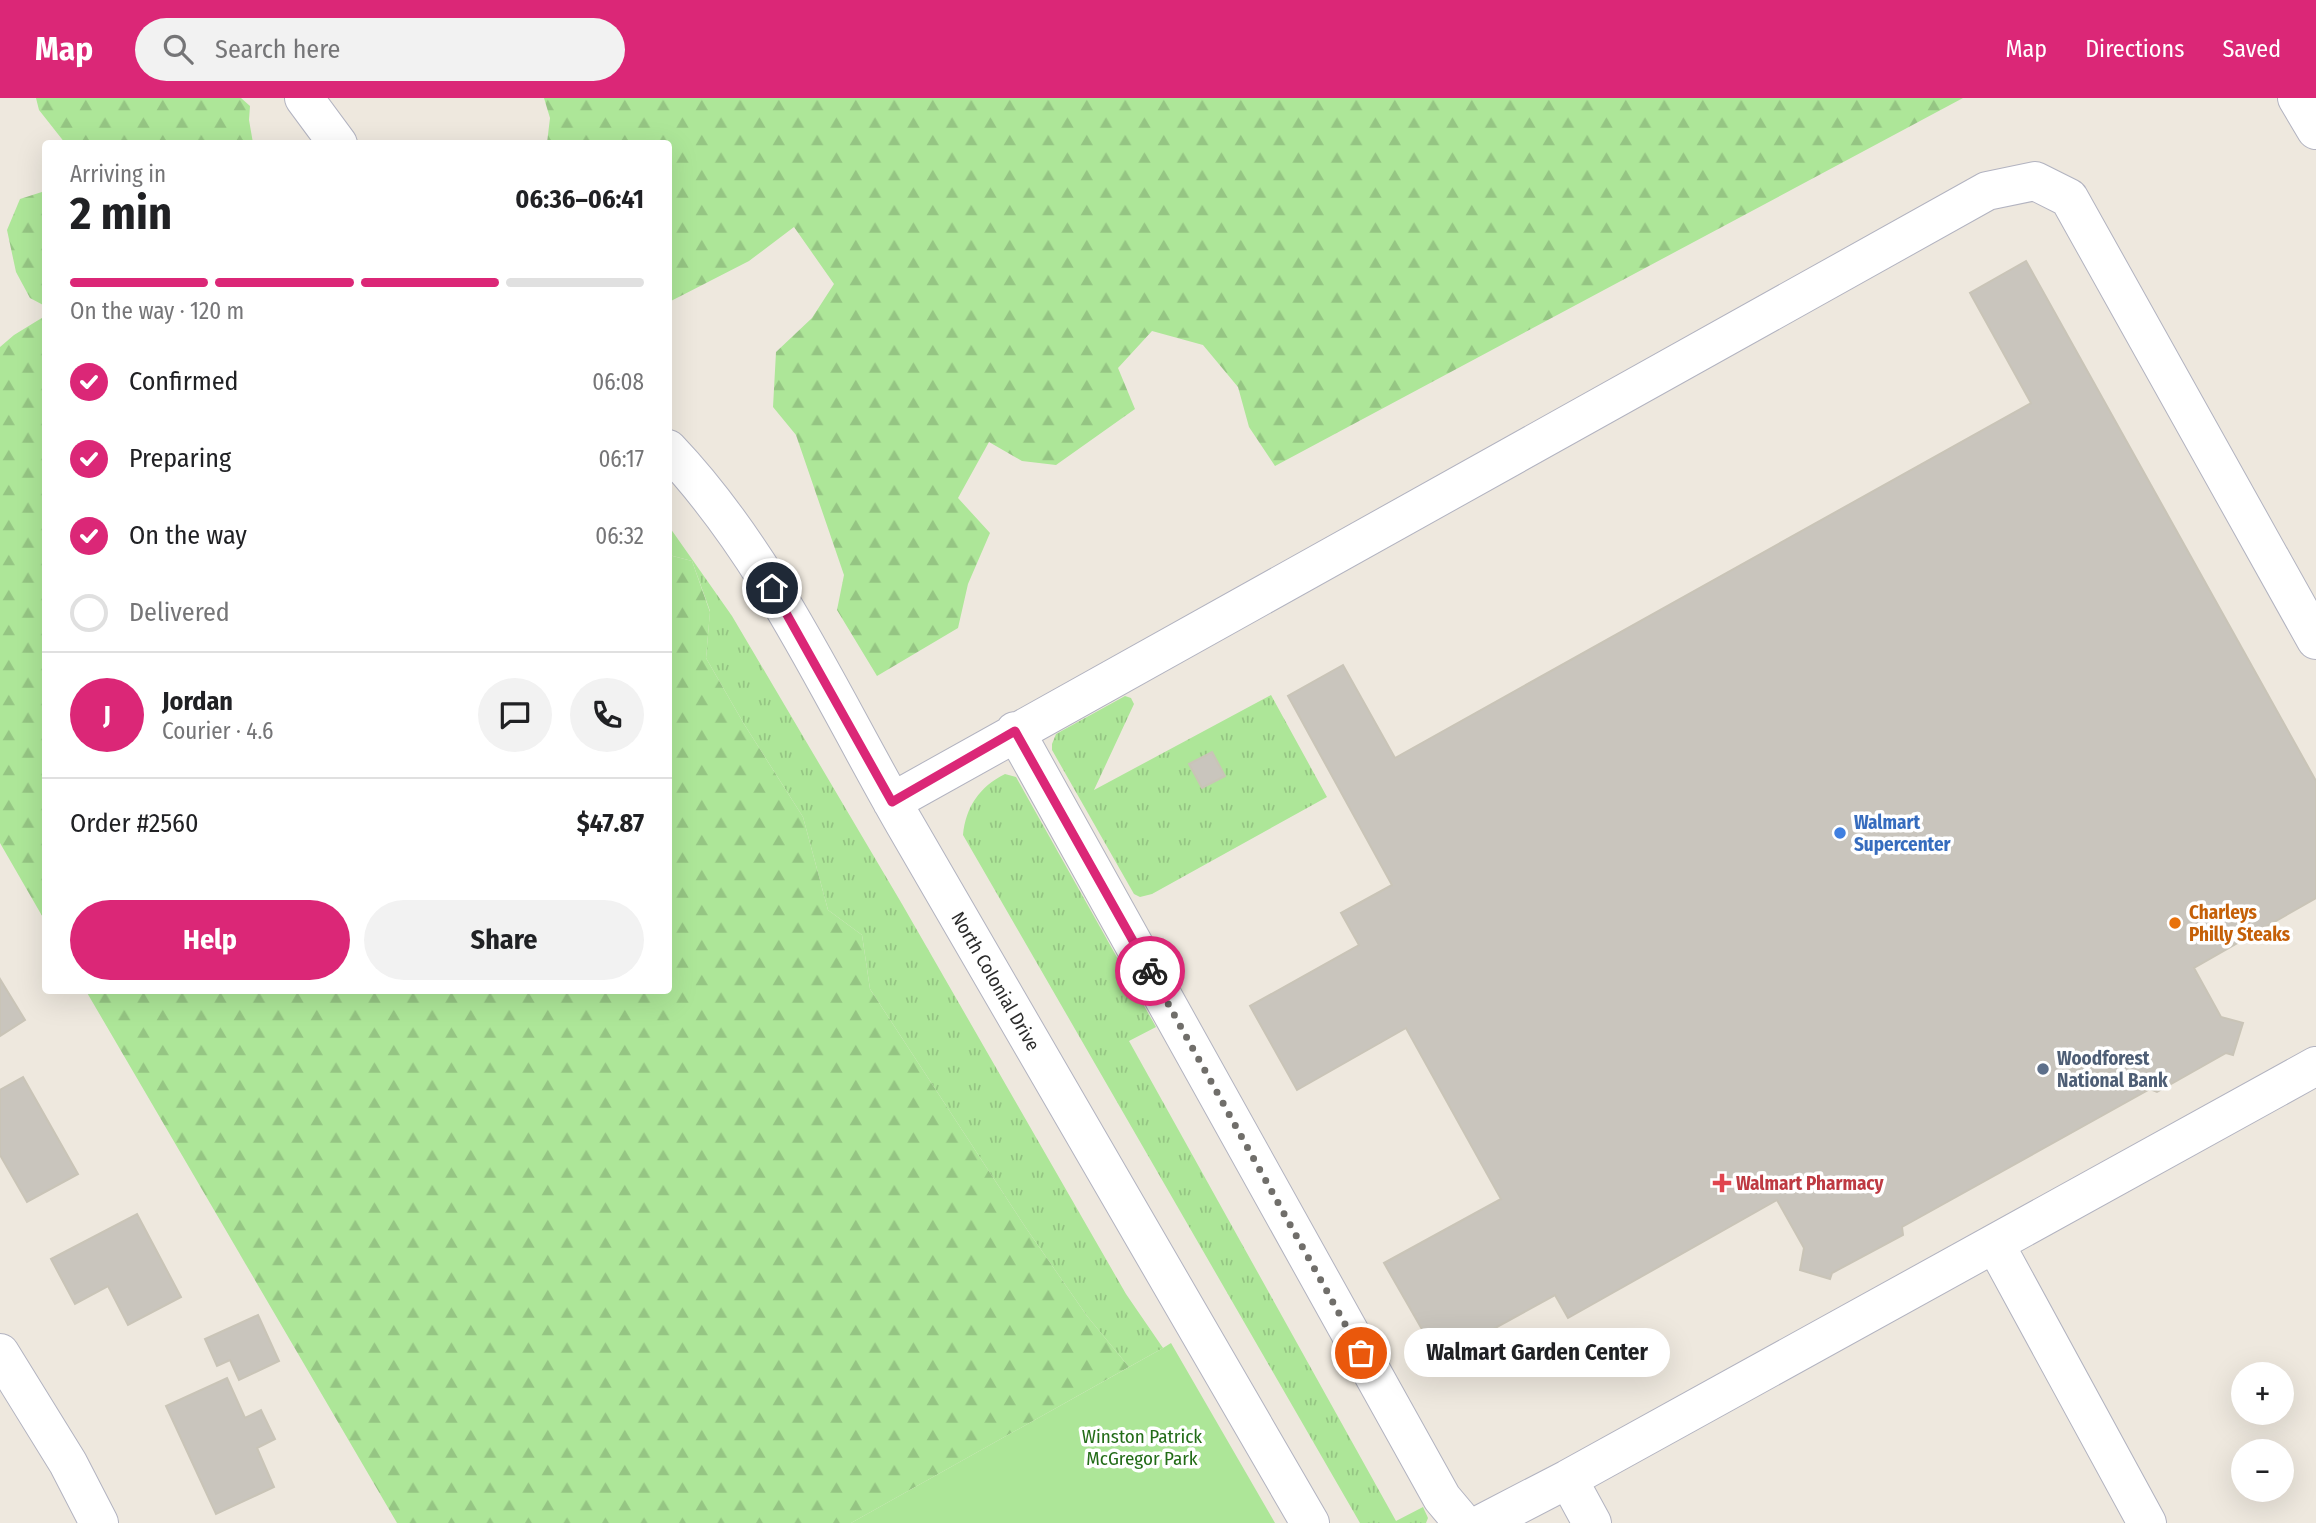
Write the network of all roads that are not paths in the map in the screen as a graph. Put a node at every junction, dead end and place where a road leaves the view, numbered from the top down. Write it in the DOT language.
graph roads {
  1 [pos="304,98"];
  2 [pos="2297,98"];
  3 [pos="2316,130"];
  4 [pos="335,140"];
  5 [pos="672,453"];
  6 [pos="2315,636"];
  7 [pos="1015,731"];
  8 [pos="892,802"];
  9 [pos="2316,1066"];
  10 [pos="1995,1244"];
  11 [pos="5,1375"];
  12 [pos="1568,1479"];
  13 [pos="99,1523"];
  14 [pos="1310,1523"];
  15 [pos="1463,1523"];
  16 [pos="1483,1523"];
  17 [pos="1592,1523"];
  18 [pos="2147,1523"];
  1 -- 4 [label="street"];
  2 -- 3 [label="street"];
  5 -- 8 [label="street, North Colonial Drive"];
  6 -- 7 [label="street"];
  7 -- 8 [label="street"];
  7 -- 15 [label="street"];
  8 -- 14 [label="street, North Colonial Drive"];
  9 -- 10 [label="street"];
  10 -- 12 [label="street"];
  10 -- 18 [label="street"];
  11 -- 13 [label="street"];
  12 -- 16 [label="street"];
  12 -- 17 [label="street"];
}
